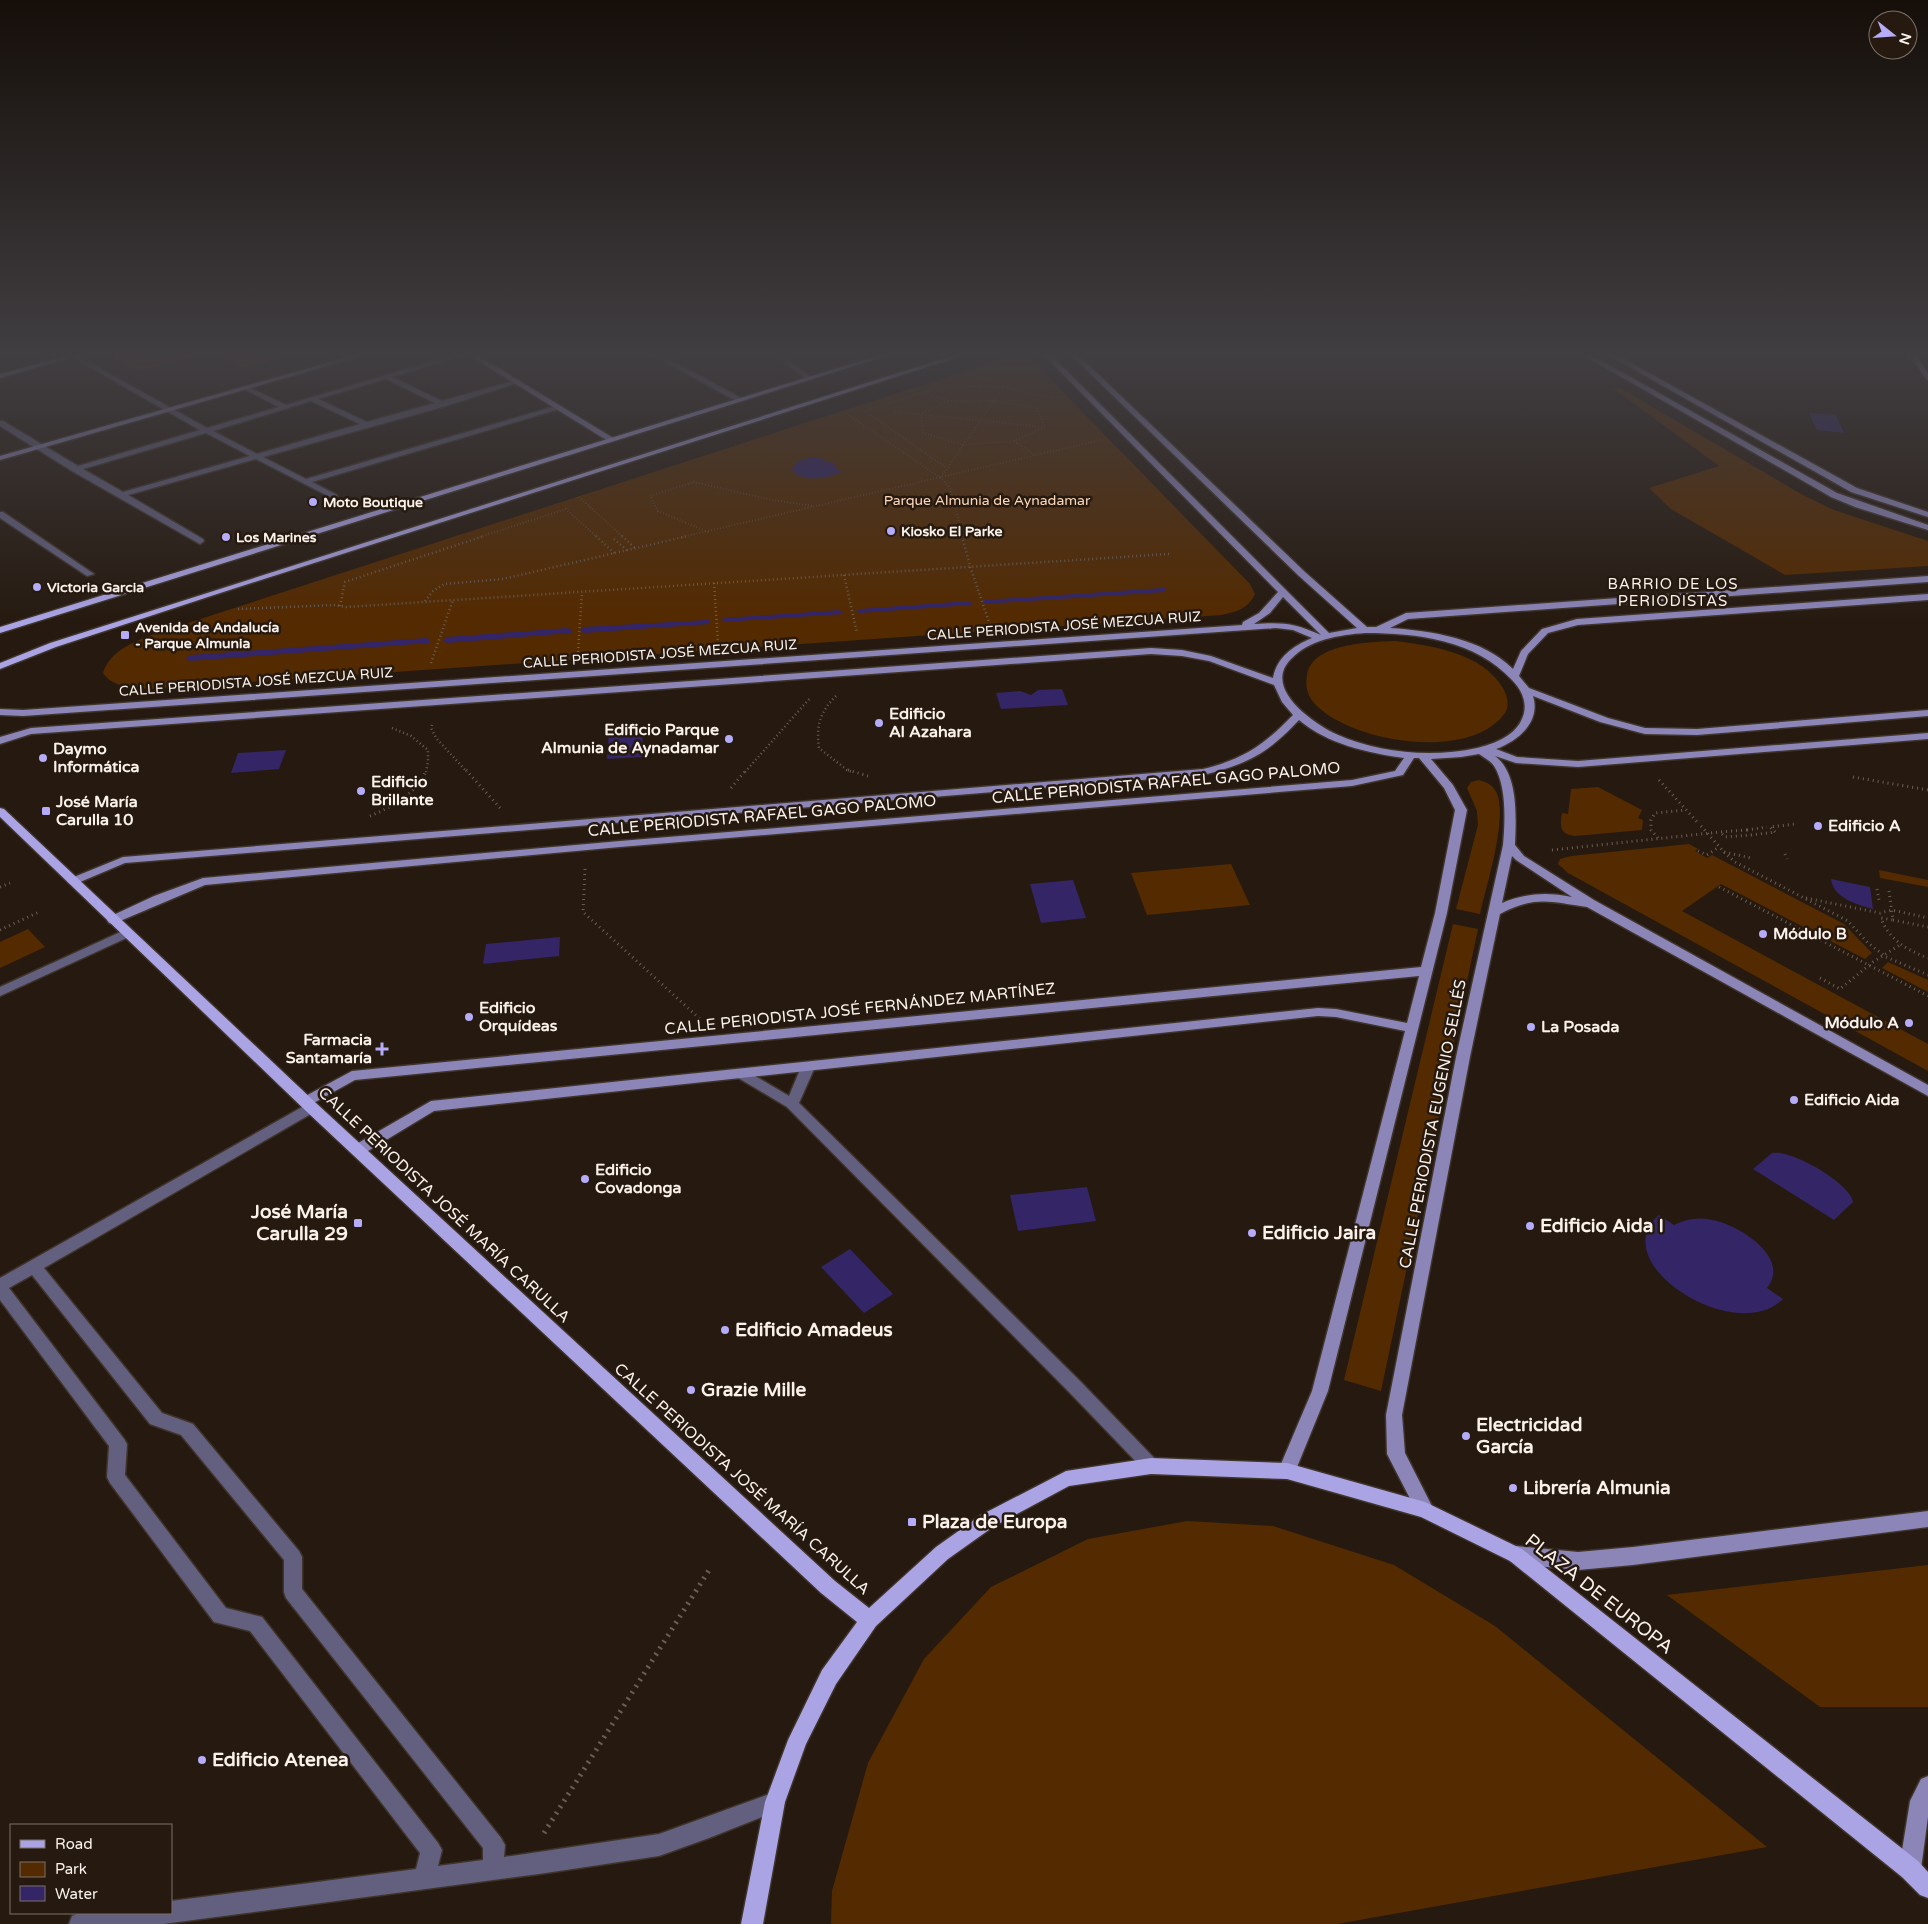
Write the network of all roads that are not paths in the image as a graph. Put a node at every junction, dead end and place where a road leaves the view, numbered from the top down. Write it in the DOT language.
graph roads {
  1 [pos="30,442"];
  2 [pos="56,442"];
  3 [pos="166,442"];
  4 [pos="227,442"];
  5 [pos="308,442"];
  6 [pos="443,442"];
  7 [pos="602,442"];
  8 [pos="688,442"];
  9 [pos="1133,442"];
  10 [pos="1164,442"];
  11 [pos="1740,442"];
  12 [pos="1767,442"];
  13 [pos="38,447"];
  14 [pos="255,457"];
  15 [pos="0,458"];
  16 [pos="75,469"];
  17 [pos="305,482"];
  18 [pos="120,495"];
  19 [pos="334,498"];
  20 [pos="0,514"];
  21 [pos="1928,515"];
  22 [pos="1928,528"];
  23 [pos="200,541"];
  24 [pos="90,574"];
  25 [pos="1928,579"];
  26 [pos="1282,592"];
  27 [pos="1928,596"];
  28 [pos="1237,628"];
  29 [pos="0,630"];
  30 [pos="1365,630"];
  31 [pos="1378,630"];
  32 [pos="1323,637"];
  33 [pos="0,666"];
  34 [pos="1515,675"];
  35 [pos="1278,683"];
  36 [pos="1526,690"];
  37 [pos="0,712"];
  38 [pos="1928,713"];
  39 [pos="1298,716"];
  40 [pos="1928,736"];
  41 [pos="0,741"];
  42 [pos="1483,749"];
  43 [pos="1417,755"];
  44 [pos="0,811"];
  45 [pos="1509,845"];
  46 [pos="73,882"];
  47 [pos="1590,904"];
  48 [pos="1496,911"];
  49 [pos="113,920"];
  50 [pos="127,933"];
  51 [pos="1425,971"];
  52 [pos="0,992"];
  53 [pos="1411,1028"];
  54 [pos="808,1066"];
  55 [pos="740,1073"];
  56 [pos="1928,1091"];
  57 [pos="792,1104"];
  58 [pos="308,1105"];
  59 [pos="358,1150"];
  60 [pos="34,1267"];
  61 [pos="0,1287"];
  62 [pos="1151,1466"];
  63 [pos="1287,1471"];
  64 [pos="1426,1510"];
  65 [pos="1928,1519"];
  66 [pos="1516,1555"];
  67 [pos="869,1620"];
  68 [pos="1928,1786"];
  69 [pos="775,1802"];
  70 [pos="493,1869"];
  71 [pos="1910,1869"];
  72 [pos="425,1877"];
  73 [pos="1928,1887"];
  74 [pos="172,1912"];
  75 [pos="156,1914"];
  76 [pos="80,1924"];
  77 [pos="752,1924"];
  1 -- 13 [label="street"];
  2 -- 13 [label="street"];
  3 -- 16 [label="street"];
  4 -- 14 [label="street"];
  5 -- 14 [label="street"];
  6 -- 17 [label="street"];
  7 -- 29 [label="main road"];
  8 -- 33 [label="main road"];
  9 -- 26 [label="street"];
  10 -- 30 [label="street"];
  11 -- 22 [label="street"];
  12 -- 21 [label="street"];
  13 -- 15 [label="street"];
  13 -- 16 [label="street"];
  14 -- 17 [label="street"];
  14 -- 18 [label="street"];
  16 -- 18 [label="street"];
  17 -- 19 [label="street"];
  18 -- 23 [label="street"];
  20 -- 24 [label="street"];
  25 -- 31 [label="street"];
  26 -- 28 [label="street"];
  26 -- 32 [label="street"];
  27 -- 34 [label="street"];
  28 -- 32 [label="street, CALLE PERIODISTA JOSÉ MEZCUA RUIZ"];
  28 -- 37 [label="street, CALLE PERIODISTA JOSÉ MEZCUA RUIZ"];
  30 -- 31 [label="street"];
  30 -- 32 [label="street"];
  31 -- 34 [label="street"];
  32 -- 35 [label="street"];
  34 -- 36 [label="street"];
  35 -- 39 [label="street"];
  35 -- 41 [label="street, CALLE PERIODISTA JOSÉ MEZCUA RUIZ"];
  36 -- 38 [label="street"];
  36 -- 42 [label="street"];
  39 -- 43 [label="street"];
  39 -- 46 [label="street, CALLE PERIODISTA RAFAEL GAGO PALOMO"];
  40 -- 42 [label="street"];
  42 -- 43 [label="street"];
  42 -- 45 [label="street, CALLE PERIODISTA EUGENIO SELLÉS"];
  43 -- 49 [label="street, CALLE PERIODISTA RAFAEL GAGO PALOMO"];
  43 -- 51 [label="street"];
  44 -- 46 [label="main road, CALLE PERIODISTA JOSÉ MARÍA CARULLA"];
  45 -- 47 [label="street"];
  45 -- 48 [label="street, CALLE PERIODISTA EUGENIO SELLÉS"];
  46 -- 49 [label="main road, CALLE PERIODISTA JOSÉ MARÍA CARULLA"];
  47 -- 48 [label="street"];
  47 -- 56 [label="street"];
  48 -- 64 [label="street, CALLE PERIODISTA EUGENIO SELLÉS"];
  49 -- 50 [label="main road, CALLE PERIODISTA JOSÉ MARÍA CARULLA"];
  50 -- 52 [label="street"];
  50 -- 58 [label="main road, CALLE PERIODISTA JOSÉ MARÍA CARULLA"];
  51 -- 53 [label="street"];
  51 -- 58 [label="street, CALLE PERIODISTA JOSÉ FERNÁNDEZ MARTÍNEZ"];
  53 -- 54 [label="street"];
  53 -- 63 [label="street"];
  54 -- 55 [label="street"];
  54 -- 57 [label="street"];
  55 -- 57 [label="street"];
  55 -- 59 [label="street"];
  57 -- 62 [label="street"];
  58 -- 59 [label="main road, CALLE PERIODISTA JOSÉ MARÍA CARULLA"];
  58 -- 60 [label="street"];
  59 -- 67 [label="main road, CALLE PERIODISTA JOSÉ MARÍA CARULLA"];
  60 -- 61 [label="street"];
  60 -- 70 [label="street"];
  61 -- 72 [label="street"];
  62 -- 63 [label="main road, PLAZA DE EUROPA"];
  62 -- 67 [label="main road, PLAZA DE EUROPA"];
  63 -- 64 [label="main road, PLAZA DE EUROPA"];
  64 -- 66 [label="main road, PLAZA DE EUROPA"];
  65 -- 66 [label="street"];
  66 -- 71 [label="main road, PLAZA DE EUROPA"];
  67 -- 69 [label="main road, PLAZA DE EUROPA"];
  68 -- 71 [label="street"];
  69 -- 70 [label="street"];
  69 -- 77 [label="main road, PLAZA DE EUROPA"];
  70 -- 72 [label="street"];
  71 -- 73 [label="main road, PLAZA DE EUROPA"];
  72 -- 74 [label="street"];
  75 -- 76 [label="street"];
}
